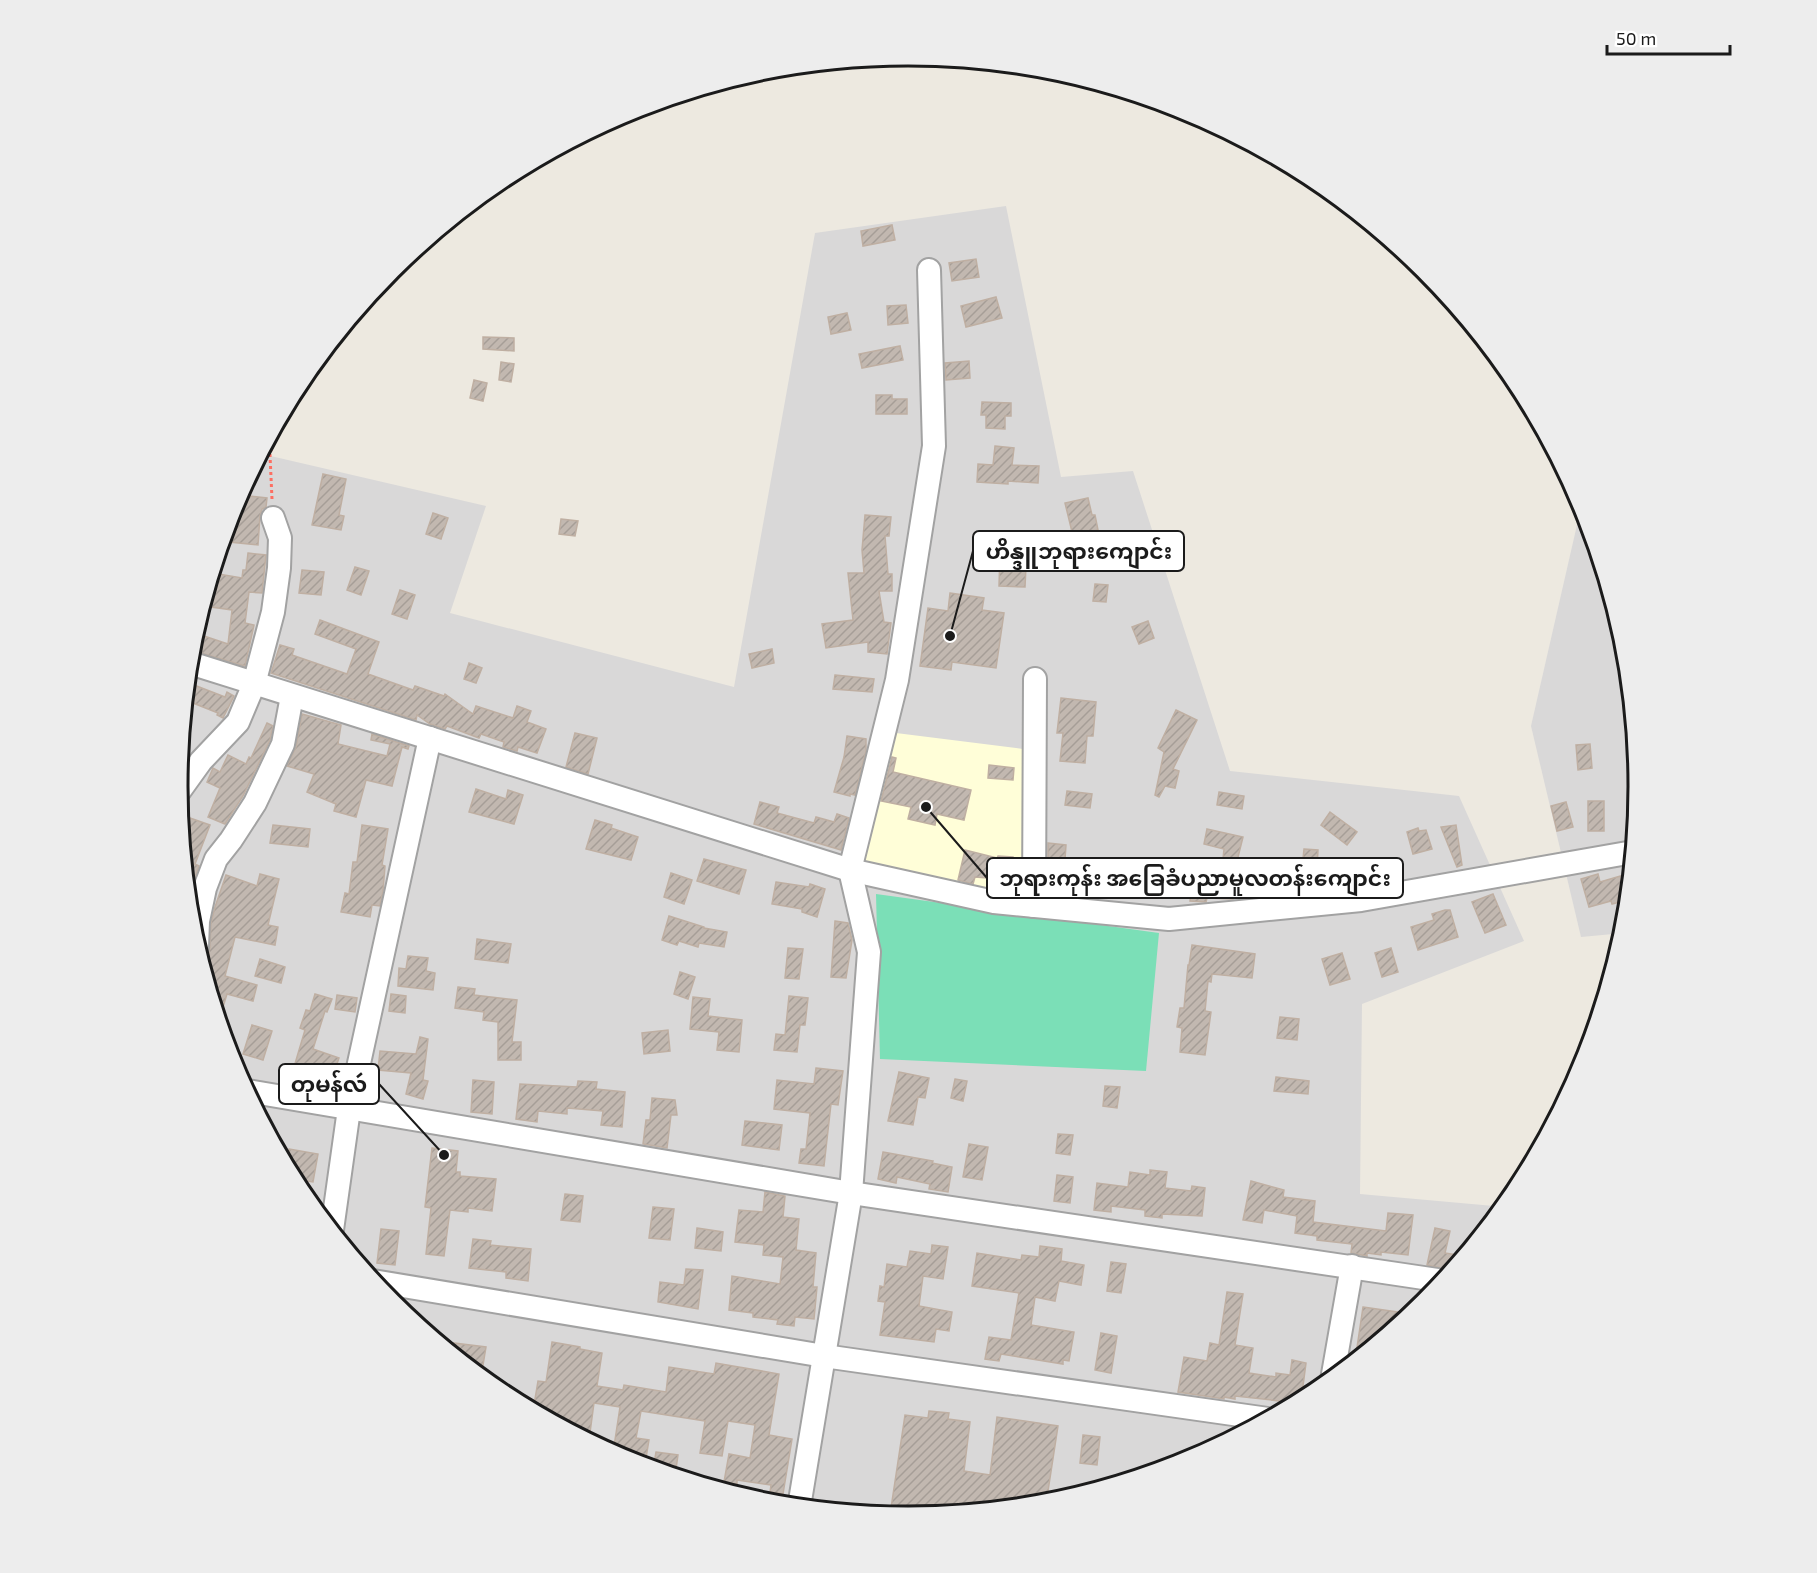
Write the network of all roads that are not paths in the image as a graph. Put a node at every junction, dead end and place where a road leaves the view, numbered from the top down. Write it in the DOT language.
graph roads {
  1 [pos="928,270"];
  2 [pos="273,518"];
  3 [pos="199,666"];
  4 [pos="1035,679"];
  5 [pos="254,684"];
  6 [pos="292,696"];
  7 [pos="430,738"];
  8 [pos="188,779"];
  9 [pos="1625,853"];
  10 [pos="850,870"];
  11 [pos="1034,906"];
  12 [pos="200,913"];
  13 [pos="257,1094"];
  14 [pos="349,1109"];
  15 [pos="850,1193"];
  16 [pos="333,1220"];
  17 [pos="1352,1266"];
  18 [pos="1434,1279"];
  19 [pos="387,1283"];
  20 [pos="824,1356"];
  21 [pos="1334,1367"];
  22 [pos="1256,1417"];
  23 [pos="800,1499"];
  1 -- 10 [label="street"];
  2 -- 5 [label="street"];
  3 -- 5 [label="street"];
  4 -- 11 [label="street"];
  5 -- 6 [label="street"];
  5 -- 8 [label="street"];
  6 -- 7 [label="street"];
  6 -- 12 [label="street"];
  7 -- 10 [label="street"];
  7 -- 14 [label="street"];
  9 -- 11 [label="street"];
  10 -- 11 [label="street"];
  10 -- 15 [label="street"];
  13 -- 14 [label="street"];
  14 -- 15 [label="street"];
  14 -- 16 [label="street"];
  15 -- 17 [label="street"];
  15 -- 20 [label="street"];
  17 -- 18 [label="street"];
  17 -- 21 [label="street"];
  19 -- 20 [label="street"];
  20 -- 22 [label="street"];
  20 -- 23 [label="street"];
}
